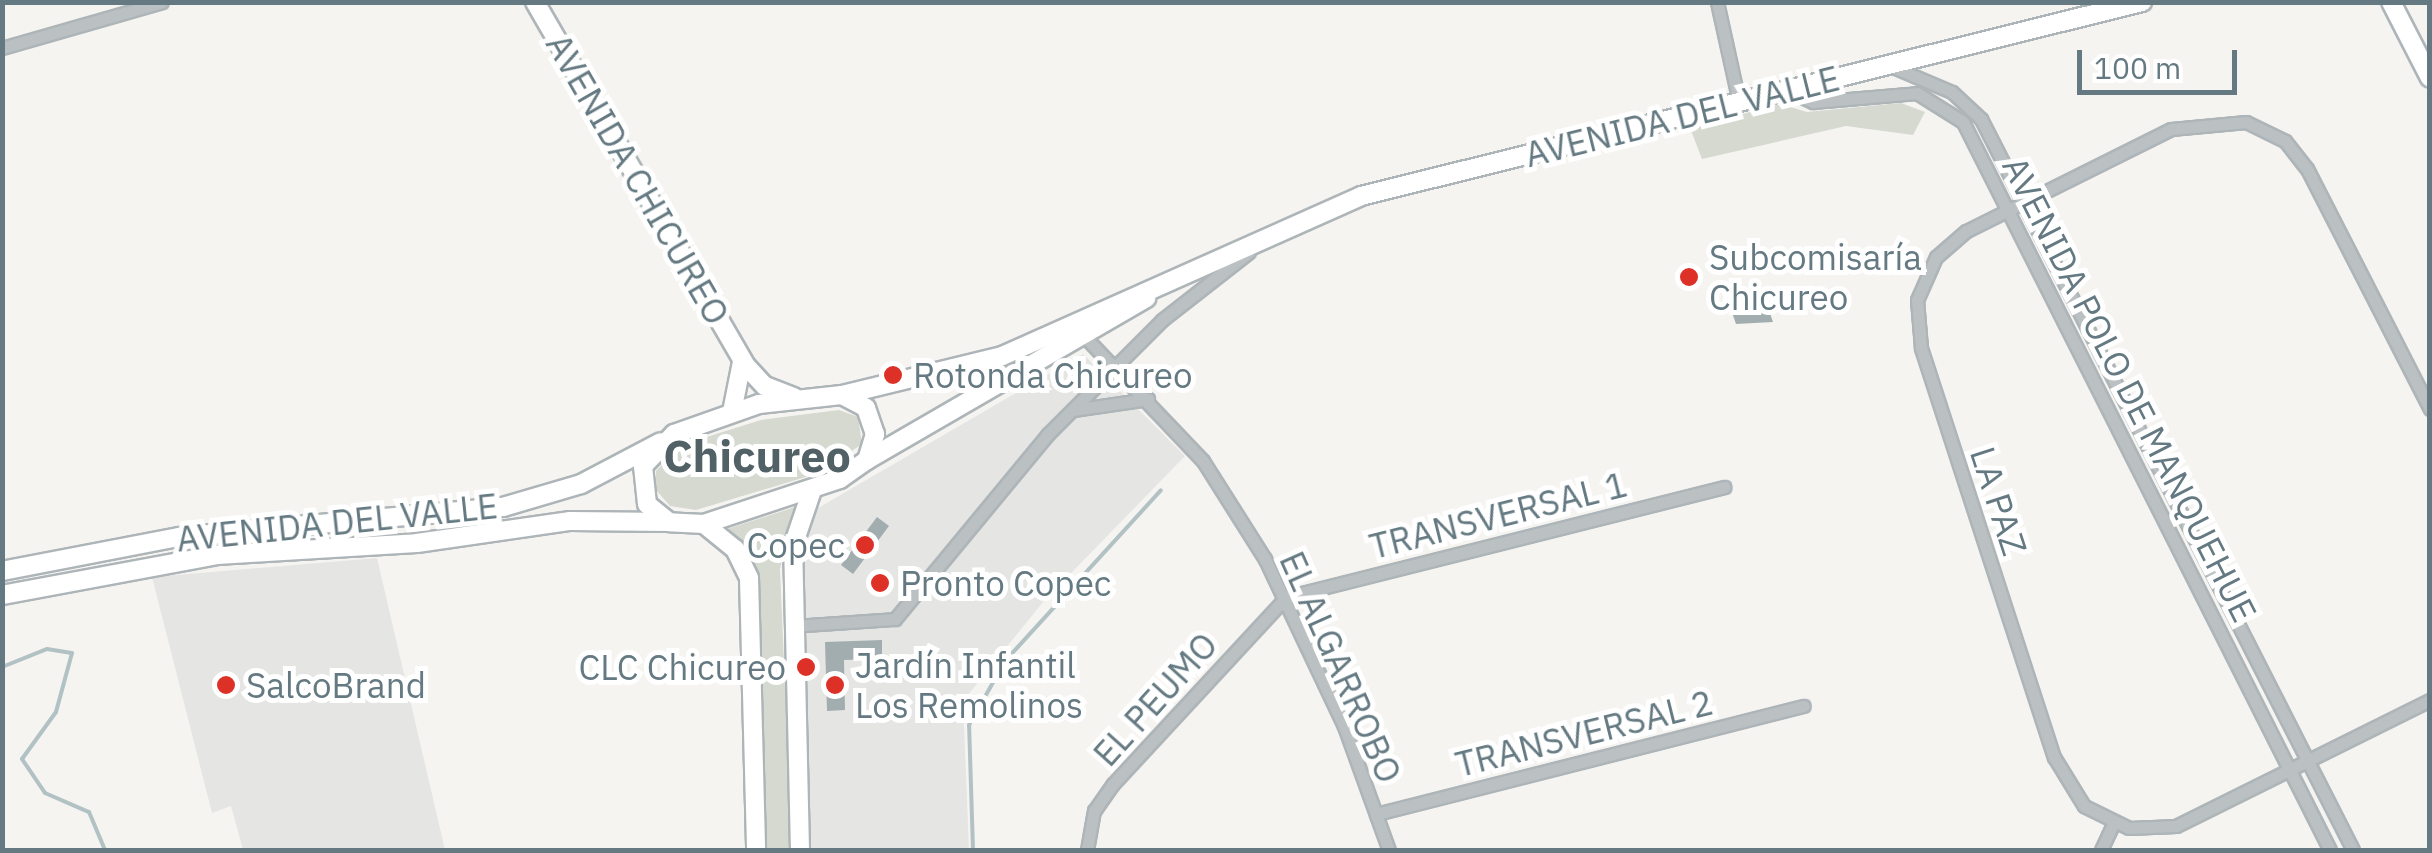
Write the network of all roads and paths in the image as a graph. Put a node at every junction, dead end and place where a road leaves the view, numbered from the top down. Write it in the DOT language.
graph roads {
  1 [pos="162,2"];
  2 [pos="535,2"];
  3 [pos="1717,2"];
  4 [pos="2392,2"];
  5 [pos="2129,4"];
  6 [pos="2,48"];
  7 [pos="1889,65"];
  8 [pos="2430,78"];
  9 [pos="1788,90"];
  10 [pos="1740,102"];
  11 [pos="2026,201"];
  12 [pos="2008,210"];
  13 [pos="1288,223"];
  14 [pos="1229,249"];
  15 [pos="1085,338"];
  16 [pos="740,356"];
  17 [pos="1116,364"];
  18 [pos="842,395"];
  19 [pos="799,398"];
  20 [pos="1148,399"];
  21 [pos="2430,409"];
  22 [pos="1071,410"];
  23 [pos="732,412"];
  24 [pos="660,442"];
  25 [pos="866,460"];
  26 [pos="1724,487"];
  27 [pos="811,493"];
  28 [pos="669,522"];
  29 [pos="704,524"];
  30 [pos="2,571"];
  31 [pos="2,594"];
  32 [pos="1286,596"];
  33 [pos="792,626"];
  34 [pos="2430,700"];
  35 [pos="1804,706"];
  36 [pos="2308,761"];
  37 [pos="2291,770"];
  38 [pos="1376,814"];
  39 [pos="2114,824"];
  40 [pos="1386,848"];
  41 [pos="756,850"];
  42 [pos="800,850"];
  43 [pos="1087,850"];
  44 [pos="2101,850"];
  45 [pos="2330,850"];
  46 [pos="2353,850"];
  1 -- 6 [label="street"];
  2 -- 16 [label="main road, AVENIDA CHICUREO"];
  3 -- 10 [label="street"];
  4 -- 8 [label="main road"];
  5 -- 7 [label="main road, AVENIDA DEL VALLE"];
  7 -- 9 [label="main road, AVENIDA DEL VALLE"];
  7 -- 11 [label="street, AVENIDA POLO DE MANQUEHUE"];
  9 -- 10 [label="main road, AVENIDA DEL VALLE"];
  9 -- 12 [label="street, AVENIDA POLO DE MANQUEHUE"];
  10 -- 13 [label="main road, AVENIDA DEL VALLE"];
  11 -- 12 [label="street, LA PAZ"];
  11 -- 21 [label="street, LA PAZ"];
  11 -- 36 [label="street, AVENIDA POLO DE MANQUEHUE"];
  12 -- 37 [label="street, AVENIDA POLO DE MANQUEHUE"];
  12 -- 39 [label="street, LA PAZ"];
  13 -- 14 [label="main road, AVENIDA DEL VALLE"];
  13 -- 17 [label="street"];
  14 -- 15 [label="main road, AVENIDA DEL VALLE"];
  14 -- 18 [label="main road, AVENIDA DEL VALLE"];
  15 -- 17 [label="street, EL ALGARROBO"];
  15 -- 25 [label="main road, AVENIDA DEL VALLE"];
  16 -- 19 [label="main road, AVENIDA CHICUREO"];
  16 -- 23 [label="main road, AVENIDA CHICUREO"];
  17 -- 20 [label="street, EL ALGARROBO"];
  17 -- 22 [label="street"];
  18 -- 19 [label="main road, AVENIDA DEL VALLE"];
  18 -- 25 [label="main road"];
  19 -- 23 [label="main road, AVENIDA DEL VALLE"];
  20 -- 22 [label="street"];
  20 -- 32 [label="street, EL ALGARROBO"];
  22 -- 33 [label="street"];
  23 -- 24 [label="main road, AVENIDA DEL VALLE"];
  24 -- 28 [label="main road"];
  24 -- 30 [label="main road, AVENIDA DEL VALLE"];
  25 -- 27 [label="main road, AVENIDA DEL VALLE"];
  26 -- 32 [label="street, TRANSVERSAL 1"];
  27 -- 29 [label="main road, AVENIDA DEL VALLE"];
  27 -- 33 [label="main road"];
  28 -- 29 [label="main road, AVENIDA DEL VALLE"];
  28 -- 31 [label="main road, AVENIDA DEL VALLE"];
  29 -- 41 [label="main road"];
  32 -- 38 [label="street, EL ALGARROBO"];
  32 -- 43 [label="street, EL PEUMO"];
  33 -- 42 [label="main road"];
  34 -- 36 [label="street"];
  35 -- 38 [label="street, TRANSVERSAL 2"];
  36 -- 37 [label="street"];
  36 -- 46 [label="street, AVENIDA POLO DE MANQUEHUE"];
  37 -- 39 [label="street"];
  37 -- 45 [label="street, AVENIDA POLO DE MANQUEHUE"];
  38 -- 40 [label="street, EL ALGARROBO"];
  39 -- 44 [label="street"];
}
